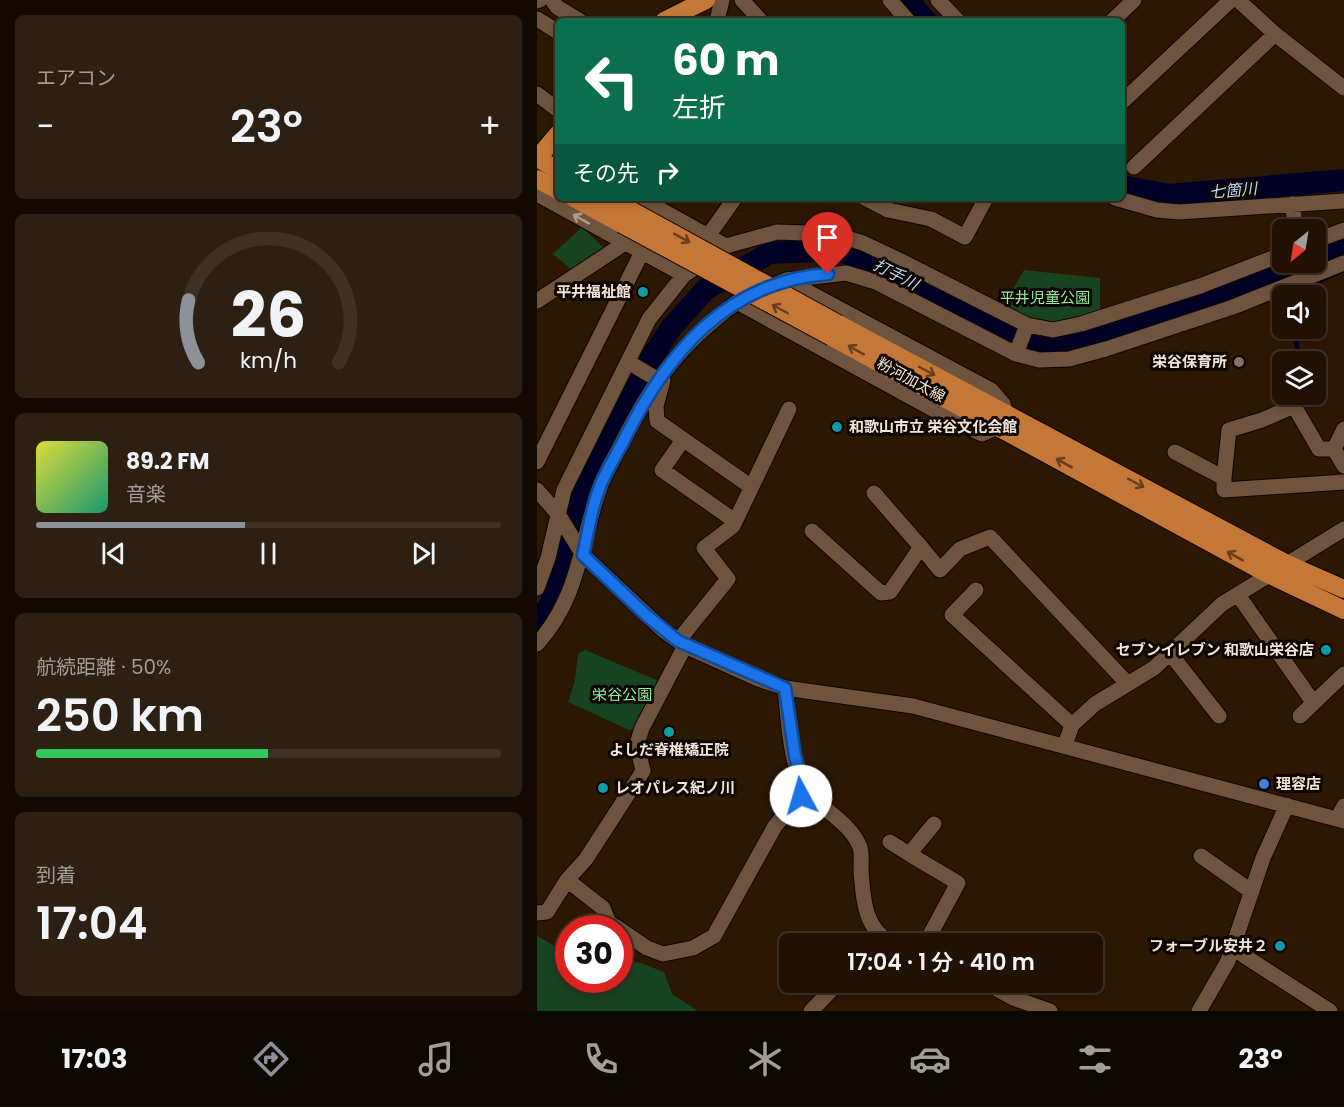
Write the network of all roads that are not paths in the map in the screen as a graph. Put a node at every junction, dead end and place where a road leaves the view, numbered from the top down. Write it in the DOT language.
graph roads {
  1 [pos="706,0"];
  2 [pos="722,0"];
  3 [pos="742,0"];
  4 [pos="890,0"];
  5 [pos="938,0"];
  6 [pos="1134,0"];
  7 [pos="1231,0"];
  8 [pos="1238,0"];
  9 [pos="557,2"];
  10 [pos="576,18"];
  11 [pos="670,18"];
  12 [pos="718,18"];
  13 [pos="758,18"];
  14 [pos="905,18"];
  15 [pos="955,18"];
  16 [pos="1115,18"];
  17 [pos="538,22"];
  18 [pos="555,30"];
  19 [pos="1275,34"];
  20 [pos="1344,88"];
  21 [pos="537,94"];
  22 [pos="1125,99"];
  23 [pos="555,108"];
  24 [pos="546,152"];
  25 [pos="555,166"];
  26 [pos="1134,167"];
  27 [pos="537,179"];
  28 [pos="555,188"];
  29 [pos="537,194"];
  30 [pos="598,201"];
  31 [pos="619,201"];
  32 [pos="733,201"];
  33 [pos="871,201"];
  34 [pos="984,201"];
  35 [pos="1125,201"];
  36 [pos="1344,201"];
  37 [pos="1292,204"];
  38 [pos="638,206"];
  39 [pos="1294,219"];
  40 [pos="1344,230"];
  41 [pos="708,236"];
  42 [pos="1326,237"];
  43 [pos="726,246"];
  44 [pos="634,248"];
  45 [pos="1272,258"];
  46 [pos="1344,263"];
  47 [pos="684,275"];
  48 [pos="786,280"];
  49 [pos="537,301"];
  50 [pos="737,302"];
  51 [pos="1026,327"];
  52 [pos="1017,351"];
  53 [pos="630,364"];
  54 [pos="657,375"];
  55 [pos="789,409"];
  56 [pos="1002,420"];
  57 [pos="1344,429"];
  58 [pos="683,440"];
  59 [pos="1334,449"];
  60 [pos="1175,452"];
  61 [pos="537,462"];
  62 [pos="1344,466"];
  63 [pos="1224,478"];
  64 [pos="1344,482"];
  65 [pos="750,486"];
  66 [pos="537,490"];
  67 [pos="874,493"];
  68 [pos="559,516"];
  69 [pos="735,521"];
  70 [pos="1344,529"];
  71 [pos="812,531"];
  72 [pos="921,547"];
  73 [pos="580,550"];
  74 [pos="1287,564"];
  75 [pos="1268,574"];
  76 [pos="537,588"];
  77 [pos="1344,589"];
  78 [pos="976,590"];
  79 [pos="1238,595"];
  80 [pos="1344,610"];
  81 [pos="537,644"];
  82 [pos="682,644"];
  83 [pos="1169,652"];
  84 [pos="1344,674"];
  85 [pos="1128,684"];
  86 [pos="785,688"];
  87 [pos="1313,702"];
  88 [pos="1219,716"];
  89 [pos="1300,716"];
  90 [pos="1072,725"];
  91 [pos="1065,745"];
  92 [pos="802,783"];
  93 [pos="1287,806"];
  94 [pos="1342,815"];
  95 [pos="934,824"];
  96 [pos="890,842"];
  97 [pos="909,854"];
  98 [pos="1201,856"];
  99 [pos="567,879"];
  100 [pos="1251,892"];
  101 [pos="537,913"];
  102 [pos="606,915"];
  103 [pos="879,933"];
  104 [pos="931,933"];
  105 [pos="633,938"];
  106 [pos="1232,948"];
  107 [pos="828,993"];
  108 [pos="1005,993"];
  109 [pos="811,1011"];
  110 [pos="1050,1011"];
  111 [pos="1199,1011"];
  112 [pos="1330,1011"];
  1 -- 11 [label="main road"];
  2 -- 12 [label="street"];
  3 -- 13 [label="street"];
  4 -- 14 [label="street"];
  5 -- 15 [label="street"];
  6 -- 16 [label="street"];
  7 -- 22 [label="street"];
  8 -- 19 [label="street"];
  9 -- 10 [label="street"];
  17 -- 18 [label="street"];
  19 -- 20 [label="street"];
  19 -- 26 [label="street"];
  21 -- 23 [label="street"];
  24 -- 25 [label="main road"];
  27 -- 28 [label="main road"];
  44 -- 29 [label="street, one-way"];
  30 -- 38 [label="main road, 粉河加太線"];
  31 -- 38 [label="main road, 粉河加太線"];
  32 -- 41 [label="street"];
  33 -- 34 [label="street"];
  35 -- 37 [label="street"];
  36 -- 37 [label="street"];
  37 -- 39 [label="street"];
  38 -- 41 [label="street"];
  38 -- 44 [label="street"];
  38 -- 56 [label="main road, 粉河加太線, bridge"];
  40 -- 42 [label="street"];
  41 -- 43 [label="street"];
  43 -- 47 [label="street"];
  43 -- 51 [label="street"];
  44 -- 47 [label="street"];
  44 -- 49 [label="street"];
  44 -- 61 [label="street"];
  45 -- 51 [label="street"];
  46 -- 52 [label="street"];
  47 -- 53 [label="street"];
  48 -- 50 [label="street"];
  48 -- 52 [label="street"];
  48 -- 56 [label="street"];
  50 -- 54 [label="street"];
  50 -- 56 [label="street"];
  51 -- 52 [label="street"];
  53 -- 54 [label="street"];
  53 -- 68 [label="street"];
  54 -- 58 [label="street"];
  54 -- 73 [label="street"];
  55 -- 65 [label="street"];
  56 -- 74 [label="main road, 粉河加太線, one-way"];
  75 -- 56 [label="main road, 粉河加太線, one-way"];
  57 -- 59 [label="street"];
  58 -- 65 [label="street"];
  58 -- 69 [label="street"];
  59 -- 62 [label="street"];
  59 -- 63 [label="street"];
  60 -- 63 [label="street"];
  63 -- 64 [label="street"];
  65 -- 69 [label="street"];
  66 -- 68 [label="street"];
  67 -- 72 [label="street"];
  68 -- 73 [label="street"];
  68 -- 76 [label="street"];
  69 -- 82 [label="street"];
  70 -- 74 [label="street"];
  71 -- 72 [label="street"];
  72 -- 85 [label="street"];
  73 -- 81 [label="street"];
  73 -- 82 [label="street"];
  74 -- 75 [label="street"];
  74 -- 77 [label="main road, 粉河加太線"];
  75 -- 79 [label="street"];
  75 -- 80 [label="main road, 粉河加太線"];
  78 -- 90 [label="street"];
  79 -- 83 [label="street"];
  79 -- 87 [label="street"];
  82 -- 86 [label="street"];
  82 -- 99 [label="street"];
  83 -- 85 [label="street"];
  83 -- 88 [label="street"];
  84 -- 87 [label="street"];
  85 -- 90 [label="street"];
  86 -- 91 [label="street"];
  86 -- 92 [label="street"];
  87 -- 89 [label="street"];
  90 -- 91 [label="street"];
  91 -- 93 [label="street"];
  92 -- 103 [label="street"];
  92 -- 105 [label="street"];
  93 -- 94 [label="street"];
  93 -- 100 [label="street"];
  95 -- 97 [label="street"];
  96 -- 97 [label="street"];
  97 -- 104 [label="street"];
  98 -- 100 [label="street"];
  99 -- 101 [label="street"];
  99 -- 102 [label="street"];
  100 -- 106 [label="street"];
  106 -- 111 [label="street"];
  106 -- 112 [label="street"];
  107 -- 109 [label="street"];
  108 -- 110 [label="street"];
}
